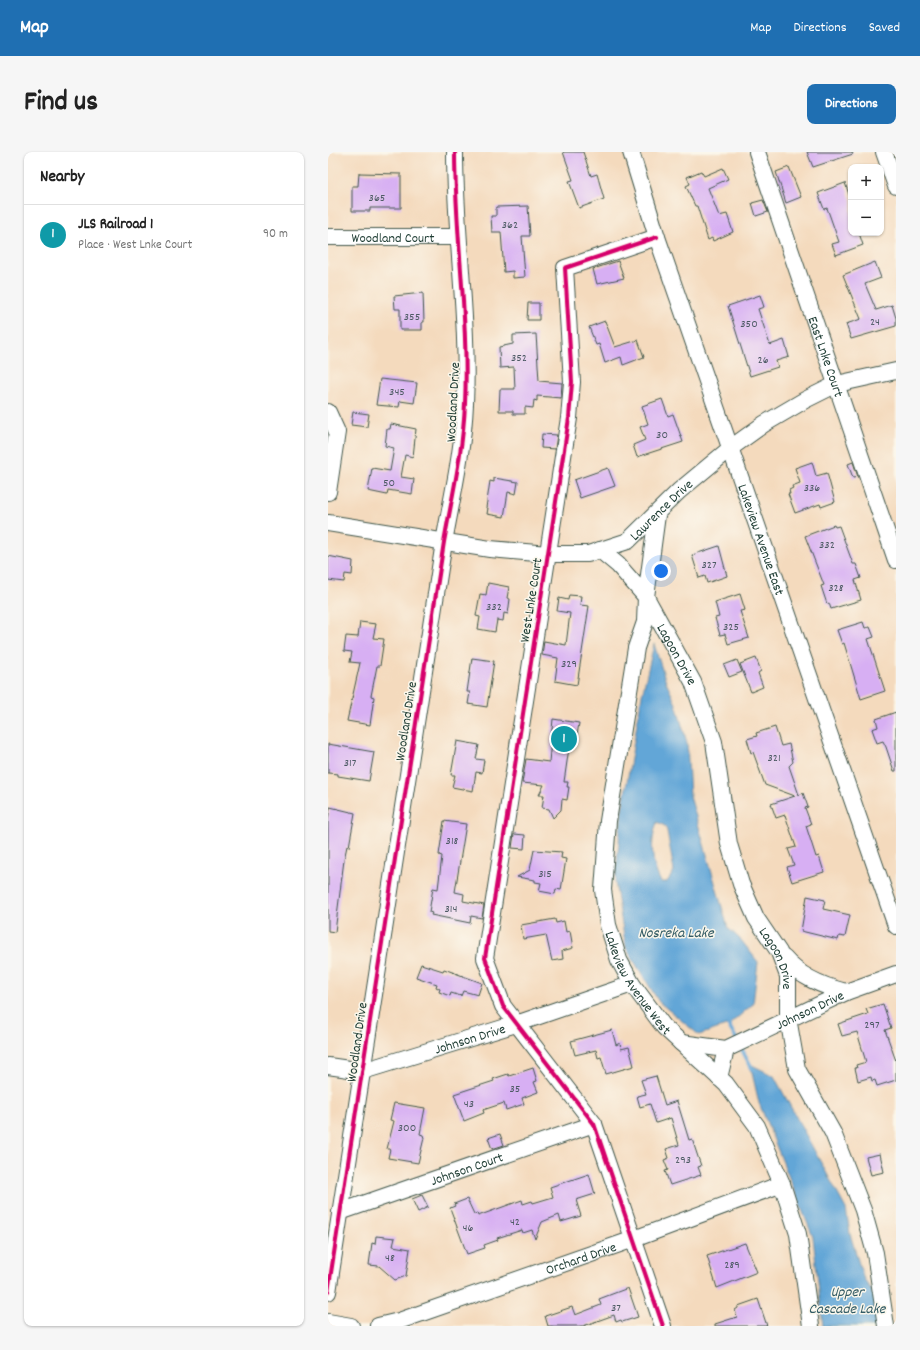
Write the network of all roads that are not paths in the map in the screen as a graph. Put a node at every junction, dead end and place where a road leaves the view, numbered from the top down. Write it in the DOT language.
graph roads {
  1 [pos="455,152"];
  2 [pos="631,152"];
  3 [pos="758,152"];
  4 [pos="884,152"];
  5 [pos="896,186"];
  6 [pos="328,237"];
  7 [pos="458,237"];
  8 [pos="657,237"];
  9 [pos="896,371"];
  10 [pos="836,384"];
  11 [pos="328,412"];
  12 [pos="732,448"];
  13 [pos="328,492"];
  14 [pos="657,515"];
  15 [pos="328,523"];
  16 [pos="444,542"];
  17 [pos="600,550"];
  18 [pos="548,554"];
  19 [pos="896,560"];
  20 [pos="646,597"];
  21 [pos="896,926"];
  22 [pos="780,952"];
  23 [pos="896,974"];
  24 [pos="632,984"];
  25 [pos="846,992"];
  26 [pos="788,1018"];
  27 [pos="516,1024"];
  28 [pos="681,1043"];
  29 [pos="726,1049"];
  30 [pos="328,1066"];
  31 [pos="363,1072"];
  32 [pos="719,1078"];
  33 [pos="594,1124"];
  34 [pos="782,1184"];
  35 [pos="340,1212"];
  36 [pos="634,1239"];
  37 [pos="328,1292"];
  38 [pos="328,1322"];
  39 [pos="351,1326"];
  40 [pos="378,1326"];
  41 [pos="663,1326"];
  42 [pos="811,1326"];
  43 [pos="886,1326"];
  1 -- 7 [label="street, Woodland Drive"];
  2 -- 8 [label="street, Lakeview Avenue East"];
  3 -- 10 [label="street, East Lnke Court"];
  4 -- 5 [label="street"];
  6 -- 7 [label="street, Woodland Court"];
  7 -- 16 [label="street, Woodland Drive"];
  8 -- 12 [label="street, Lakeview Avenue East"];
  8 -- 18 [label="street, West Lnke Court"];
  9 -- 10 [label="street, Lawrence Drive"];
  10 -- 12 [label="street, Lawrence Drive"];
  10 -- 19 [label="street, East Lnke Court"];
  11 -- 13 [label="street"];
  12 -- 14 [label="street, Lawrence Drive"];
  12 -- 21 [label="street, Lakeview Avenue East"];
  14 -- 17 [label="street, Lawrence Drive"];
  14 -- 20 [label="street"];
  15 -- 16 [label="street, Lawrence Drive"];
  16 -- 18 [label="street, Lawrence Drive"];
  16 -- 31 [label="street, Woodland Drive"];
  17 -- 18 [label="street, Lawrence Drive"];
  17 -- 20 [label="street, Lagoon Drive"];
  18 -- 27 [label="street, West Lnke Court"];
  20 -- 22 [label="street, Lagoon Drive"];
  20 -- 24 [label="street, Lakeview Avenue West"];
  22 -- 25 [label="street"];
  22 -- 26 [label="street, Lagoon Drive"];
  23 -- 25 [label="street, Johnson Drive"];
  24 -- 27 [label="street, Johnson Drive"];
  24 -- 28 [label="street, Lakeview Avenue West"];
  25 -- 26 [label="street, Johnson Drive"];
  26 -- 29 [label="street, Johnson Drive"];
  26 -- 43 [label="street, Lagoon Drive"];
  27 -- 31 [label="street, Johnson Drive"];
  27 -- 33 [label="street, West Lnke Court"];
  28 -- 29 [label="street"];
  28 -- 32 [label="street, Lakeview Avenue West"];
  29 -- 32 [label="street"];
  30 -- 31 [label="street, Johnson Drive"];
  31 -- 35 [label="street, Woodland Drive"];
  32 -- 34 [label="street, Lakeview Avenue West"];
  33 -- 35 [label="street, Johnson Court"];
  33 -- 36 [label="street, West Lnke Court"];
  34 -- 36 [label="street, Orchard Drive"];
  34 -- 42 [label="street, Lakeview Avenue West"];
  35 -- 37 [label="street, Woodland Drive"];
  36 -- 40 [label="street, Orchard Drive"];
  36 -- 41 [label="street"];
  38 -- 39 [label="street"];
}
